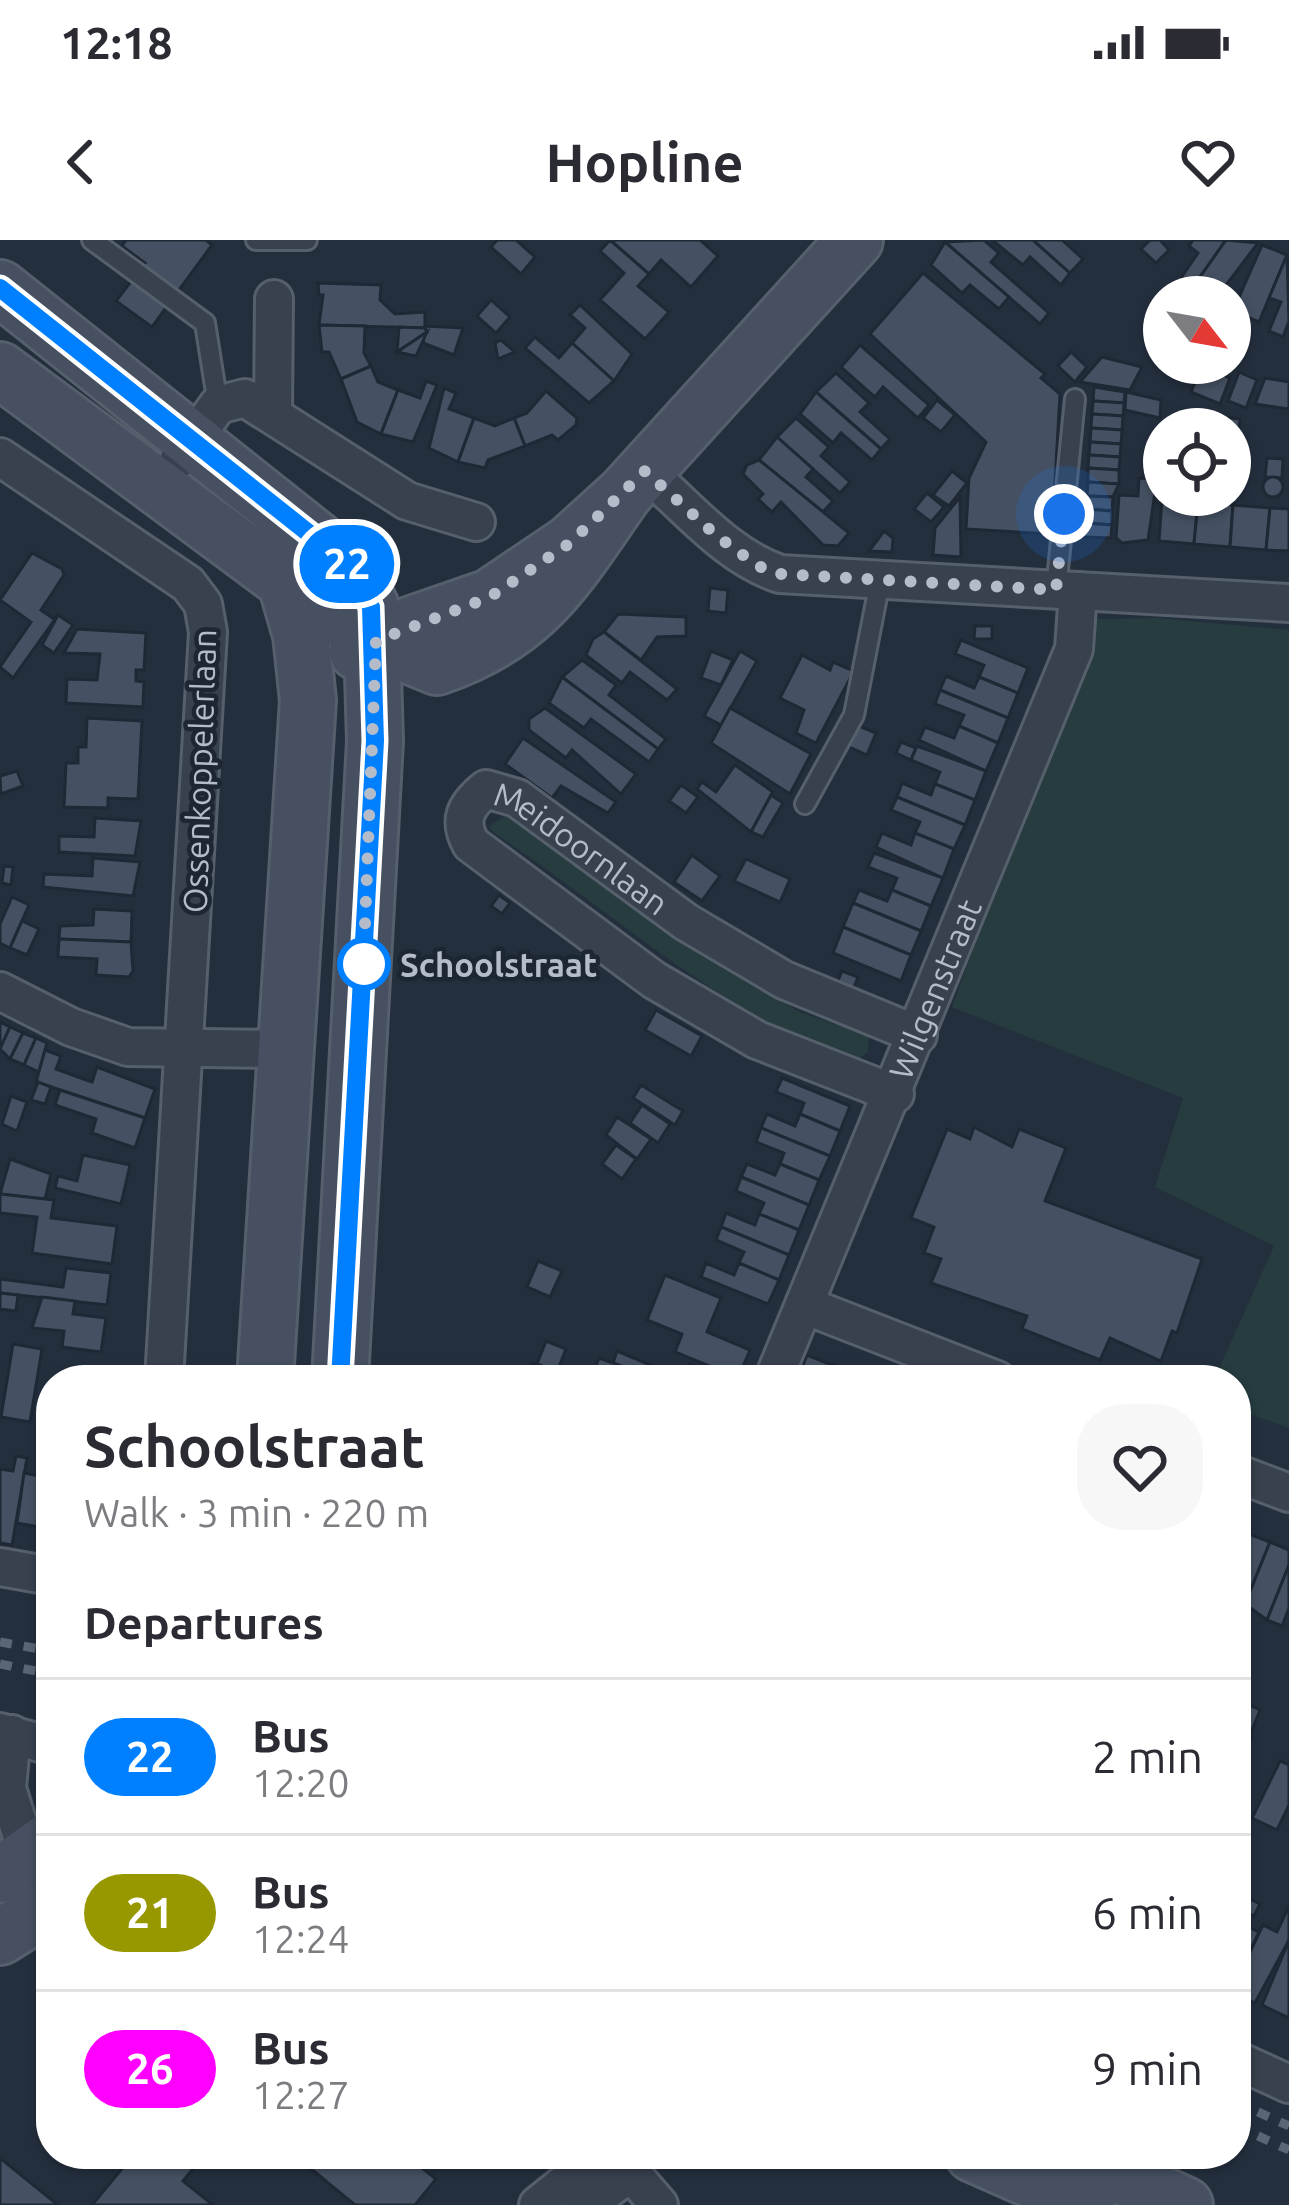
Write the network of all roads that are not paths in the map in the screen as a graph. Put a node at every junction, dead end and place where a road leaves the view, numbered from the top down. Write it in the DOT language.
graph roads {
  1 [pos="92,240"];
  2 [pos="256,240"];
  3 [pos="308,240"];
  4 [pos="855,240"];
  5 [pos="0,288"];
  6 [pos="274,299"];
  7 [pos="0,370"];
  8 [pos="1075,399"];
  9 [pos="273,414"];
  10 [pos="206,421"];
  11 [pos="0,457"];
  12 [pos="635,482"];
  13 [pos="160,486"];
  14 [pos="476,522"];
  15 [pos="880,581"];
  16 [pos="286,583"];
  17 [pos="1067,591"];
  18 [pos="1289,603"];
  19 [pos="376,641"];
  20 [pos="308,693"];
  21 [pos="805,804"];
  22 [pos="0,991"];
  23 [pos="919,1035"];
  24 [pos="187,1047"];
  25 [pos="285,1049"];
  26 [pos="895,1094"];
  27 [pos="804,1305"];
  28 [pos="165,1365"];
  29 [pos="266,1365"];
  30 [pos="341,1365"];
  31 [pos="779,1365"];
  32 [pos="958,1365"];
  33 [pos="1251,1479"];
  34 [pos="1289,1493"];
  35 [pos="0,1567"];
  36 [pos="36,1573"];
  37 [pos="6,1733"];
  38 [pos="36,1742"];
  39 [pos="26,1855"];
  40 [pos="31,1916"];
  41 [pos="1251,2067"];
  42 [pos="1289,2084"];
  43 [pos="1007,2169"];
  44 [pos="1106,2169"];
  45 [pos="639,2181"];
  46 [pos="538,2205"];
  47 [pos="586,2205"];
  48 [pos="1088,2205"];
  49 [pos="1185,2205"];
  1 -- 10 [label="lane"];
  2 -- 3 [label="lane"];
  4 -- 12 [label="main road"];
  5 -- 10 [label="main road"];
  6 -- 9 [label="street"];
  7 -- 13 [label="main road"];
  8 -- 17 [label="lane"];
  9 -- 10 [label="street"];
  9 -- 14 [label="street"];
  10 -- 13 [label="street"];
  10 -- 19 [label="main road"];
  11 -- 24 [label="street, Ossenkoppelerlaan"];
  12 -- 15 [label="street"];
  12 -- 19 [label="main road"];
  13 -- 16 [label="main road"];
  15 -- 17 [label="street"];
  15 -- 21 [label="lane"];
  16 -- 19 [label="main road"];
  16 -- 20 [label="main road"];
  17 -- 18 [label="street"];
  17 -- 23 [label="street, Wilgenstraat"];
  19 -- 20 [label="main road"];
  19 -- 30 [label="main road"];
  20 -- 25 [label="main road"];
  22 -- 24 [label="street"];
  23 -- 26 [label="street, Wilgenstraat"];
  23 -- 26 [label="street, Meidoornlaan"];
  24 -- 25 [label="street"];
  24 -- 28 [label="street"];
  25 -- 29 [label="main road"];
  26 -- 27 [label="street, Wilgenstraat"];
  27 -- 31 [label="street, Wilgenstraat"];
  27 -- 32 [label="street"];
  33 -- 34 [label="street"];
  35 -- 36 [label="street"];
  37 -- 38 [label="street"];
  37 -- 39 [label="street"];
  39 -- 40 [label="street"];
  41 -- 42 [label="street"];
  43 -- 48 [label="main road"];
  44 -- 49 [label="main road"];
  45 -- 46 [label="street"];
  45 -- 47 [label="street"];
}
